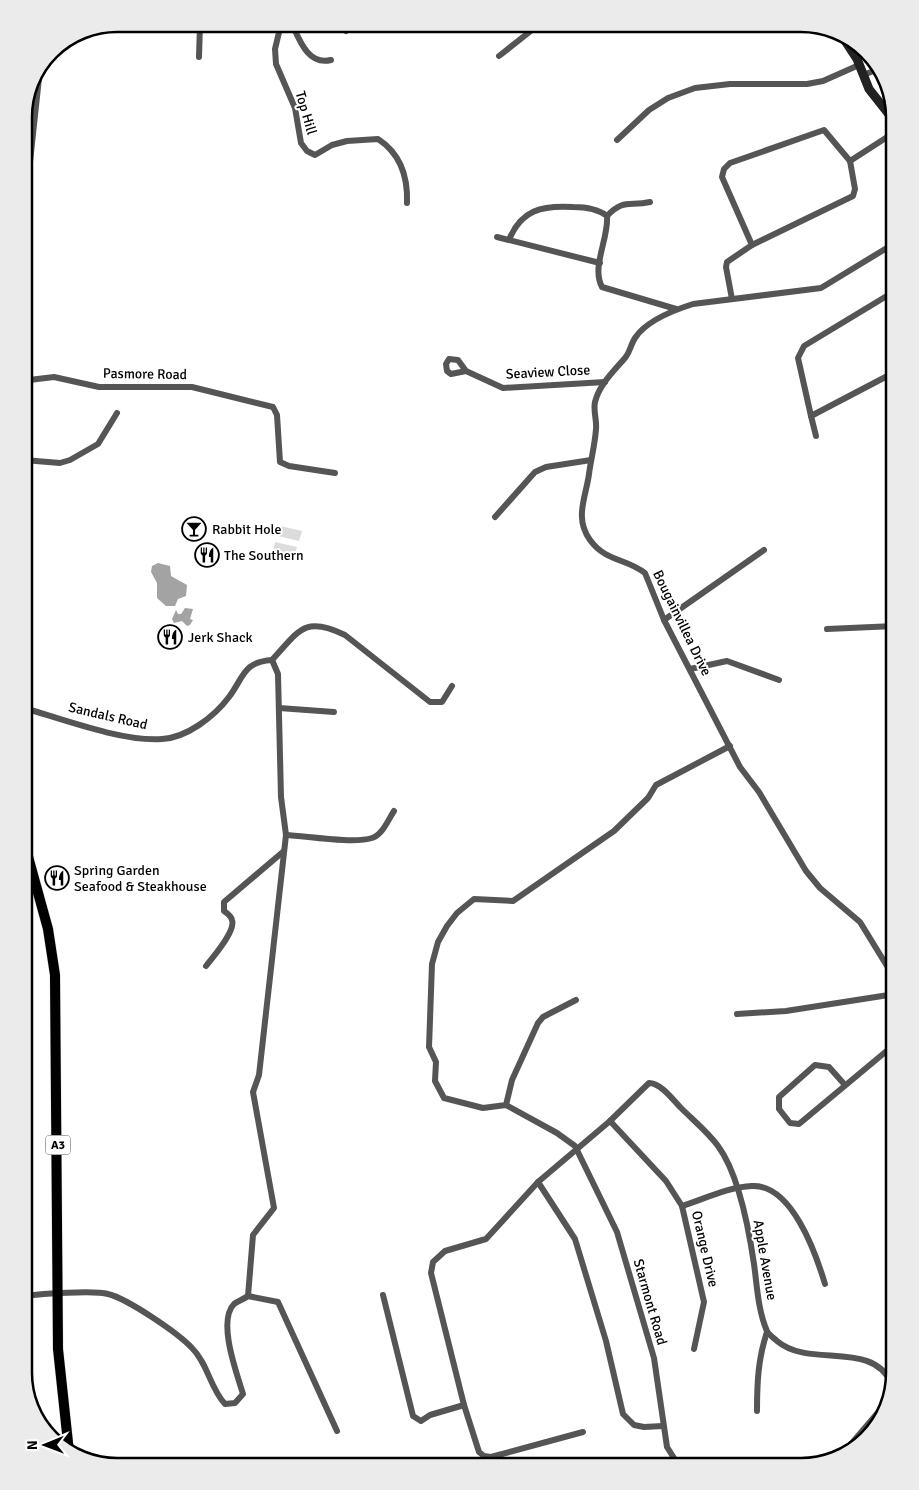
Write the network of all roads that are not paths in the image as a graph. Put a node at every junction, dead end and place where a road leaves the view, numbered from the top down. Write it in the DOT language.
graph roads {
  1 [pos="200,32"];
  2 [pos="279,32"];
  3 [pos="295,32"];
  4 [pos="529,33"];
  5 [pos="848,46"];
  6 [pos="499,56"];
  7 [pos="199,57"];
  8 [pos="331,60"];
  9 [pos="859,65"];
  10 [pos="873,71"];
  11 [pos="863,75"];
  12 [pos="38,88"];
  13 [pos="886,111"];
  14 [pos="33,134"];
  15 [pos="886,138"];
  16 [pos="617,140"];
  17 [pos="850,161"];
  18 [pos="650,202"];
  19 [pos="407,203"];
  20 [pos="607,216"];
  21 [pos="497,237"];
  22 [pos="509,240"];
  23 [pos="752,245"];
  24 [pos="886,248"];
  25 [pos="600,263"];
  26 [pos="886,297"];
  27 [pos="732,299"];
  28 [pos="676,309"];
  29 [pos="466,371"];
  30 [pos="886,377"];
  31 [pos="33,380"];
  32 [pos="605,382"];
  33 [pos="117,413"];
  34 [pos="811,416"];
  35 [pos="816,436"];
  36 [pos="591,460"];
  37 [pos="33,461"];
  38 [pos="335,473"];
  39 [pos="495,518"];
  40 [pos="764,550"];
  41 [pos="664,620"];
  42 [pos="886,626"];
  43 [pos="826,629"];
  44 [pos="272,660"];
  45 [pos="690,669"];
  46 [pos="779,680"];
  47 [pos="452,686"];
  48 [pos="279,708"];
  49 [pos="33,710"];
  50 [pos="334,712"];
  51 [pos="730,746"];
  52 [pos="394,811"];
  53 [pos="286,835"];
  54 [pos="284,852"];
  55 [pos="32,872"];
  56 [pos="886,964"];
  57 [pos="206,966"];
  58 [pos="886,995"];
  59 [pos="576,1000"];
  60 [pos="737,1014"];
  61 [pos="886,1051"];
  62 [pos="845,1085"];
  63 [pos="506,1105"];
  64 [pos="610,1120"];
  65 [pos="576,1150"];
  66 [pos="538,1182"];
  67 [pos="736,1189"];
  68 [pos="682,1206"];
  69 [pos="825,1284"];
  70 [pos="58,1294"];
  71 [pos="383,1295"];
  72 [pos="32,1296"];
  73 [pos="248,1296"];
  74 [pos="767,1332"];
  75 [pos="694,1349"];
  76 [pos="886,1376"];
  77 [pos="464,1405"];
  78 [pos="757,1411"];
  79 [pos="66,1420"];
  80 [pos="663,1426"];
  81 [pos="338,1431"];
  82 [pos="583,1432"];
  83 [pos="674,1458"];
  1 -- 7 [label="street"];
  2 -- 19 [label="street, Top Hill"];
  3 -- 8 [label="street"];
  4 -- 6 [label="street"];
  5 -- 9 [label="street"];
  9 -- 11 [label="street"];
  9 -- 16 [label="street"];
  10 -- 11 [label="street"];
  11 -- 13 [label="street"];
  12 -- 14 [label="street"];
  15 -- 17 [label="street"];
  17 -- 23 [label="street"];
  17 -- 23 [label="street"];
  18 -- 20 [label="street"];
  20 -- 22 [label="street"];
  20 -- 25 [label="street"];
  21 -- 22 [label="street"];
  22 -- 25 [label="street"];
  23 -- 27 [label="street"];
  24 -- 27 [label="street, Bougainvillea Drive"];
  25 -- 28 [label="street"];
  26 -- 34 [label="street"];
  27 -- 28 [label="street, Bougainvillea Drive"];
  28 -- 32 [label="street, Bougainvillea Drive"];
  29 -- 32 [label="street, Seaview Close"];
  30 -- 34 [label="street"];
  31 -- 38 [label="street, Pasmore Road"];
  32 -- 36 [label="street, Bougainvillea Drive"];
  33 -- 37 [label="street"];
  34 -- 35 [label="street"];
  36 -- 39 [label="street"];
  36 -- 41 [label="street, Bougainvillea Drive"];
  40 -- 41 [label="street"];
  41 -- 45 [label="street, Bougainvillea Drive"];
  42 -- 43 [label="street"];
  44 -- 47 [label="street"];
  44 -- 48 [label="street"];
  44 -- 49 [label="street, Sandals Road"];
  45 -- 46 [label="street"];
  45 -- 51 [label="street, Bougainvillea Drive"];
  48 -- 50 [label="street"];
  48 -- 53 [label="street"];
  51 -- 56 [label="street, Bougainvillea Drive"];
  51 -- 63 [label="street"];
  52 -- 53 [label="street"];
  53 -- 54 [label="street"];
  54 -- 57 [label="street"];
  54 -- 73 [label="street"];
  55 -- 70 [label="main road, A3"];
  58 -- 60 [label="street"];
  59 -- 63 [label="street"];
  61 -- 62 [label="street"];
  62 -- 62 [label="street"];
  63 -- 65 [label="street"];
  64 -- 65 [label="street"];
  64 -- 67 [label="street, Apple Avenue"];
  64 -- 68 [label="street, Orange Drive"];
  65 -- 66 [label="street"];
  65 -- 80 [label="street, Starmont Road"];
  66 -- 77 [label="street"];
  66 -- 80 [label="street"];
  67 -- 68 [label="street"];
  67 -- 69 [label="street"];
  67 -- 74 [label="street, Apple Avenue"];
  68 -- 75 [label="street, Orange Drive"];
  70 -- 72 [label="street"];
  70 -- 73 [label="street"];
  70 -- 79 [label="main road, A3"];
  71 -- 77 [label="street"];
  73 -- 81 [label="street"];
  74 -- 76 [label="street"];
  74 -- 78 [label="street"];
  77 -- 82 [label="street"];
  80 -- 83 [label="street, Starmont Road"];
}
